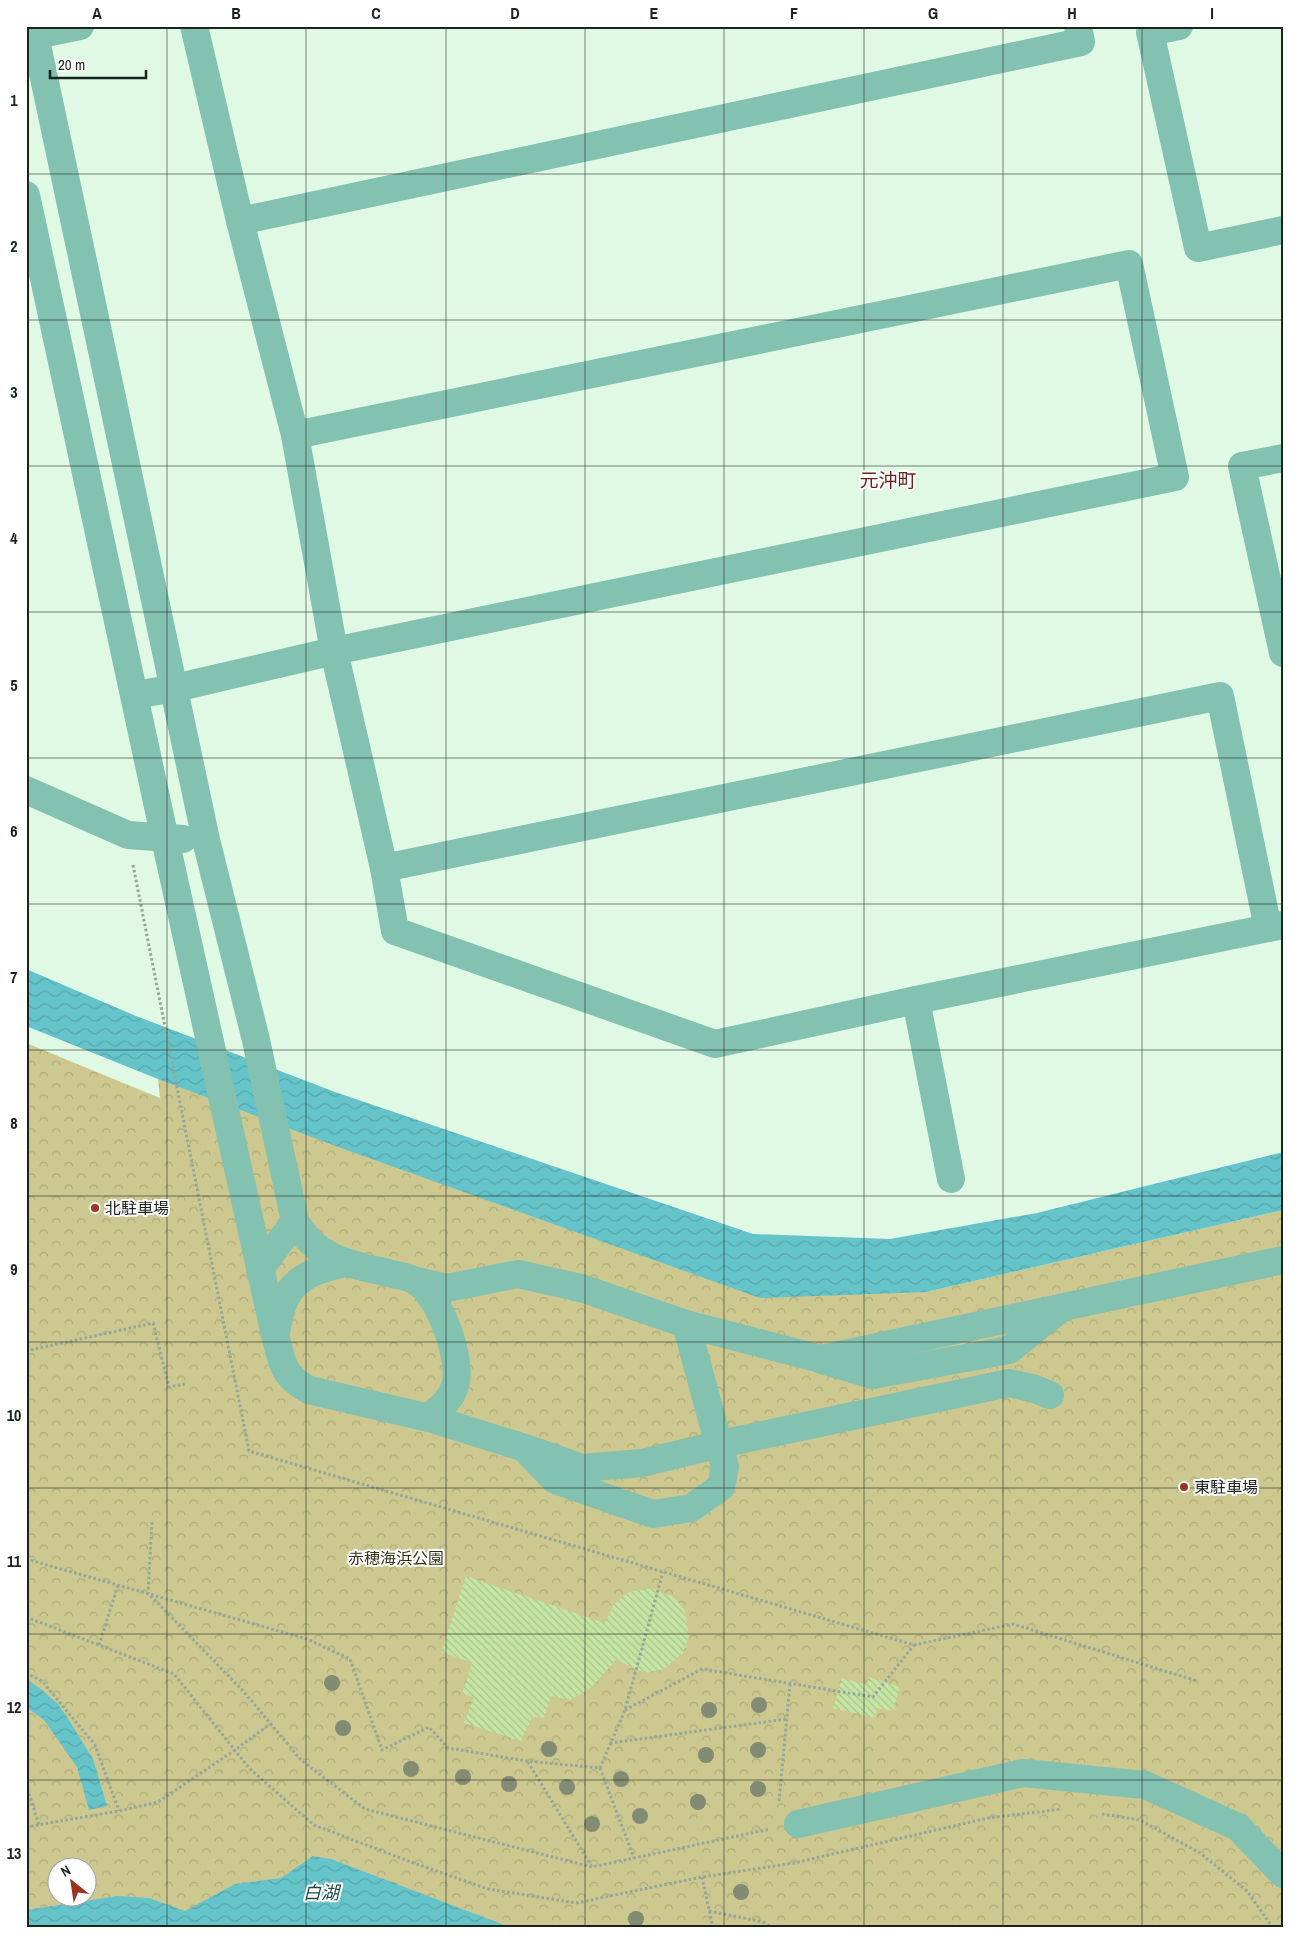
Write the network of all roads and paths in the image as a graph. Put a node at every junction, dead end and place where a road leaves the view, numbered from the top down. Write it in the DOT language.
graph roads {
  1 [pos="80,26"];
  2 [pos="194,26"];
  3 [pos="1078,26"];
  4 [pos="1179,26"];
  5 [pos="31,33"];
  6 [pos="26,195"];
  7 [pos="240,221"];
  8 [pos="1283,230"];
  9 [pos="295,435"];
  10 [pos="1283,458"];
  11 [pos="334,651"];
  12 [pos="1283,653"];
  13 [pos="175,688"];
  14 [pos="135,695"];
  15 [pos="26,790"];
  16 [pos="128,835"];
  17 [pos="165,839"];
  18 [pos="206,840"];
  19 [pos="384,868"];
  20 [pos="1275,927"];
  21 [pos="916,1000"];
  22 [pos="179,1098"];
  23 [pos="951,1179"];
  24 [pos="295,1221"];
  25 [pos="1283,1260"];
  26 [pos="346,1262"];
  27 [pos="260,1269"];
  28 [pos="416,1281"];
  29 [pos="686,1324"];
  30 [pos="275,1335"];
  31 [pos="26,1351"];
  32 [pos="185,1384"];
  33 [pos="1050,1395"];
  34 [pos="429,1418"];
  35 [pos="720,1444"];
  36 [pos="525,1448"];
  37 [pos="152,1522"];
  38 [pos="26,1558"];
  39 [pos="663,1572"];
  40 [pos="118,1585"];
  41 [pos="148,1593"];
  42 [pos="26,1617"];
  43 [pos="99,1645"];
  44 [pos="914,1645"];
  45 [pos="26,1673"];
  46 [pos="790,1684"];
  47 [pos="624,1710"];
  48 [pos="787,1719"];
  49 [pos="270,1724"];
  50 [pos="610,1743"];
  51 [pos="235,1750"];
  52 [pos="528,1761"];
  53 [pos="600,1768"];
  54 [pos="26,1784"];
  55 [pos="1068,1808"];
  56 [pos="119,1811"];
  57 [pos="1095,1813"];
  58 [pos="39,1825"];
  59 [pos="787,1825"];
  60 [pos="26,1827"];
  61 [pos="634,1858"];
  62 [pos="592,1867"];
  63 [pos="1283,1874"];
  64 [pos="702,1877"];
  65 [pos="709,1911"];
  66 [pos="713,1928"];
  67 [pos="772,1928"];
  68 [pos="1273,1928"];
  1 -- 5 [label="street"];
  2 -- 7 [label="street"];
  3 -- 7 [label="street"];
  4 -- 8 [label="street"];
  5 -- 13 [label="street"];
  6 -- 14 [label="street"];
  7 -- 9 [label="street"];
  9 -- 11 [label="street"];
  9 -- 11 [label="street"];
  10 -- 12 [label="street"];
  11 -- 13 [label="street"];
  11 -- 19 [label="street"];
  13 -- 14 [label="street"];
  13 -- 18 [label="street"];
  14 -- 17 [label="street"];
  15 -- 16 [label="street"];
  16 -- 17 [label="street"];
  16 -- 22 [label="path"];
  17 -- 18 [label="street"];
  17 -- 27 [label="street"];
  18 -- 24 [label="street"];
  19 -- 20 [label="street"];
  19 -- 21 [label="street"];
  20 -- 21 [label="street"];
  21 -- 23 [label="street"];
  24 -- 26 [label="street"];
  24 -- 27 [label="street"];
  25 -- 29 [label="street"];
  26 -- 28 [label="street"];
  26 -- 30 [label="street"];
  27 -- 30 [label="street"];
  28 -- 29 [label="street"];
  28 -- 34 [label="street"];
  29 -- 35 [label="street"];
  30 -- 34 [label="street"];
  31 -- 32 [label="path"];
  33 -- 35 [label="street"];
  34 -- 36 [label="street"];
  35 -- 36 [label="street"];
  35 -- 36 [label="street"];
  37 -- 41 [label="path"];
  38 -- 40 [label="path"];
  39 -- 47 [label="path"];
  40 -- 41 [label="path"];
  40 -- 43 [label="path"];
  41 -- 49 [label="path"];
  41 -- 52 [label="path"];
  42 -- 43 [label="path"];
  43 -- 51 [label="path"];
  44 -- 46 [label="path"];
  45 -- 56 [label="path"];
  46 -- 47 [label="path"];
  46 -- 48 [label="path"];
  47 -- 50 [label="path"];
  48 -- 50 [label="path"];
  48 -- 59 [label="path"];
  49 -- 51 [label="path"];
  49 -- 62 [label="path"];
  50 -- 53 [label="path"];
  51 -- 56 [label="path"];
  51 -- 64 [label="path"];
  52 -- 53 [label="path"];
  52 -- 62 [label="path"];
  53 -- 61 [label="path"];
  54 -- 58 [label="path"];
  55 -- 64 [label="path"];
  56 -- 58 [label="path"];
  57 -- 68 [label="path"];
  58 -- 60 [label="path"];
  59 -- 61 [label="path"];
  59 -- 63 [label="street"];
  61 -- 62 [label="path"];
  64 -- 65 [label="path"];
  65 -- 66 [label="path"];
  65 -- 67 [label="path"];
}
